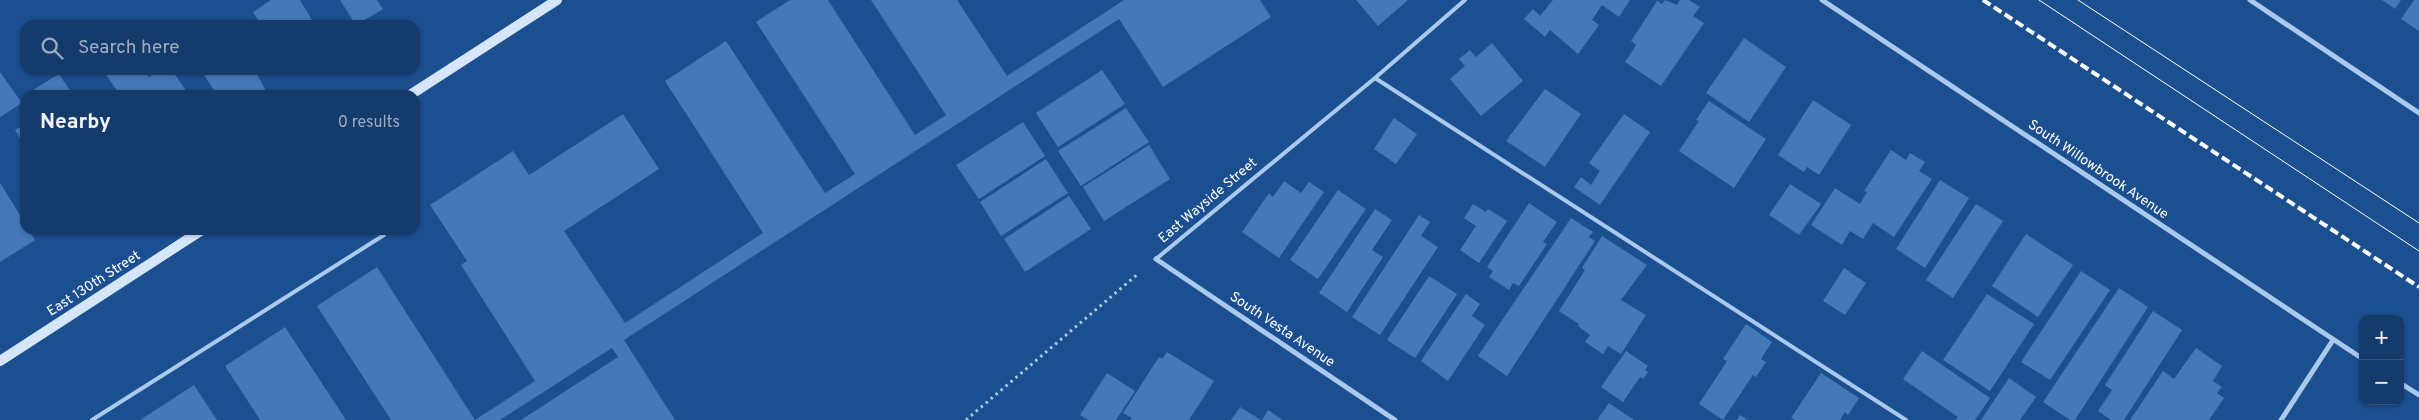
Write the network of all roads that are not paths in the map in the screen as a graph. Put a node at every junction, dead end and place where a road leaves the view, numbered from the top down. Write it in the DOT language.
graph roads {
  1 [pos="557,0"];
  2 [pos="1465,0"];
  3 [pos="1822,0"];
  4 [pos="2250,0"];
  5 [pos="1375,78"];
  6 [pos="418,90"];
  7 [pos="2419,113"];
  8 [pos="194,235"];
  9 [pos="384,235"];
  10 [pos="1156,259"];
  11 [pos="2333,340"];
  12 [pos="2359,356"];
  13 [pos="0,361"];
  14 [pos="2404,386"];
  15 [pos="2419,395"];
  16 [pos="92,420"];
  17 [pos="1395,420"];
  18 [pos="1906,420"];
  19 [pos="2281,420"];
  1 -- 6 [label="street"];
  2 -- 5 [label="lane, East Wayside Street"];
  3 -- 11 [label="street, South Willowbrook Avenue"];
  4 -- 7 [label="street"];
  5 -- 10 [label="lane, East Wayside Street"];
  5 -- 18 [label="lane"];
  8 -- 13 [label="street, East 130th Street"];
  9 -- 16 [label="lane"];
  10 -- 17 [label="street, South Vesta Avenue"];
  11 -- 12 [label="street, South Willowbrook Avenue"];
  11 -- 19 [label="street"];
  14 -- 15 [label="street"];
}
